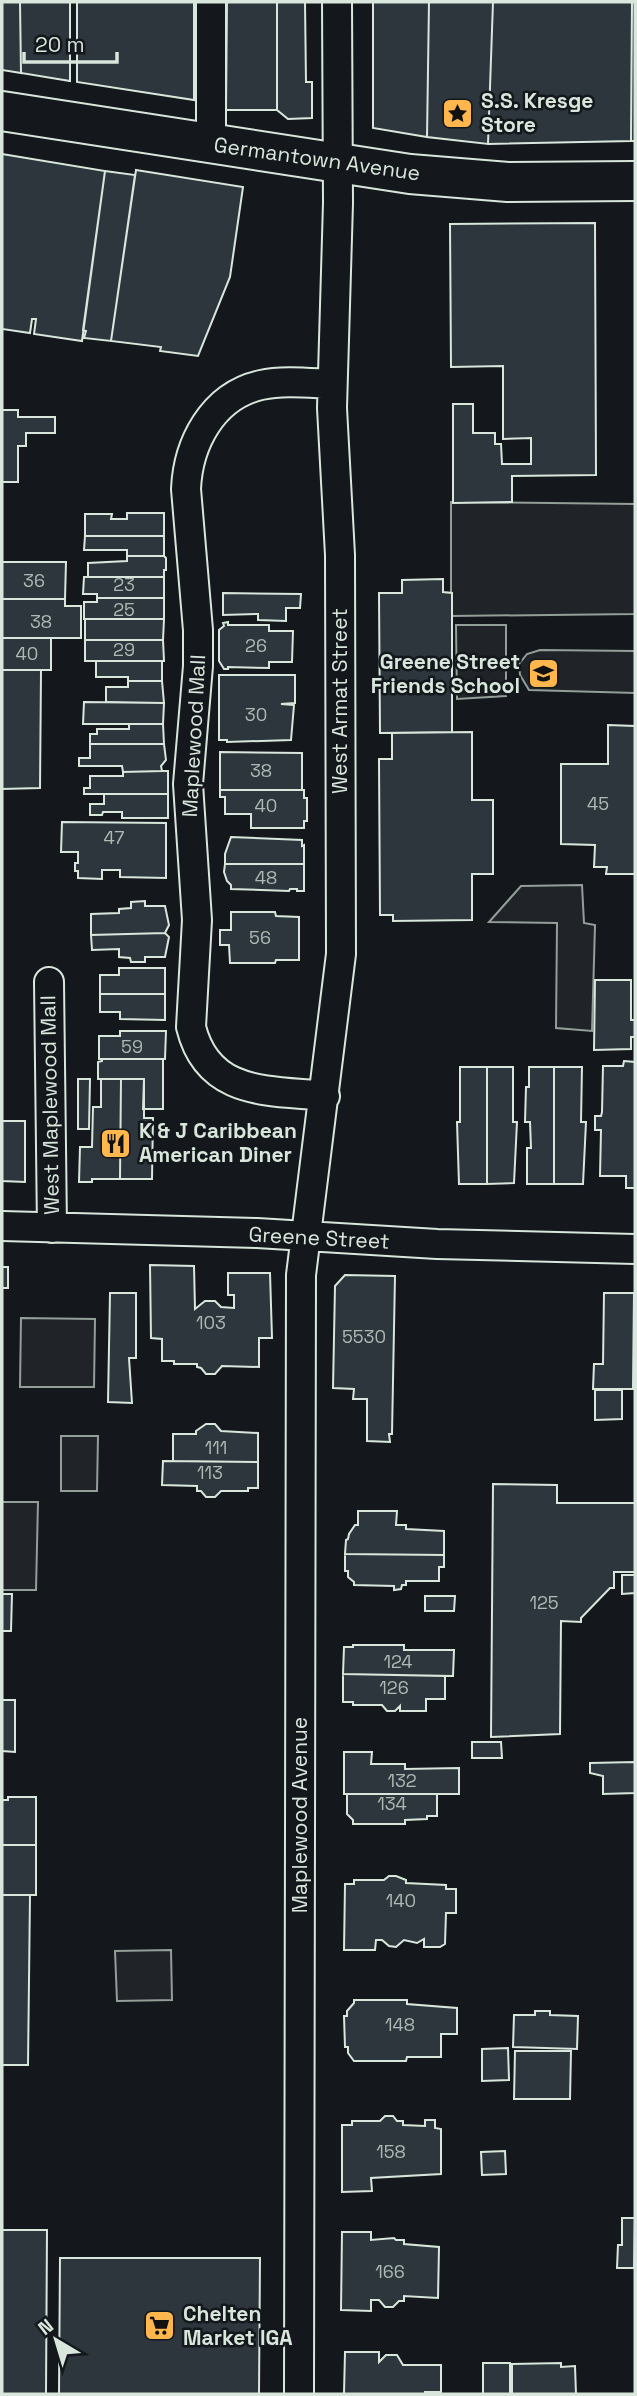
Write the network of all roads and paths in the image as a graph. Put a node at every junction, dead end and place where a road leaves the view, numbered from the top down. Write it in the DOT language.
graph roads {
  1 [pos="211,2"];
  2 [pos="337,2"];
  3 [pos="2,111"];
  4 [pos="211,144"];
  5 [pos="338,163"];
  6 [pos="635,181"];
  7 [pos="332,384"];
  8 [pos="49,982"];
  9 [pos="325,1096"];
  10 [pos="2,1226"];
  11 [pos="52,1228"];
  12 [pos="304,1237"];
  13 [pos="635,1249"];
  14 [pos="299,2394"];
  1 -- 4 [label="street"];
  2 -- 5 [label="street, West Armat Street"];
  3 -- 4 [label="main road, Germantown Avenue"];
  4 -- 5 [label="main road, Germantown Avenue"];
  5 -- 6 [label="main road, Germantown Avenue"];
  5 -- 7 [label="street, West Armat Street"];
  7 -- 9 [label="street, West Armat Street"];
  7 -- 9 [label="street, Maplewood Mall"];
  8 -- 11 [label="street, West Maplewood Mall"];
  9 -- 12 [label="street, West Armat Street"];
  10 -- 11 [label="street, Greene Street"];
  11 -- 12 [label="street, Greene Street"];
  12 -- 13 [label="street, Greene Street"];
  12 -- 14 [label="street, Maplewood Avenue"];
}
